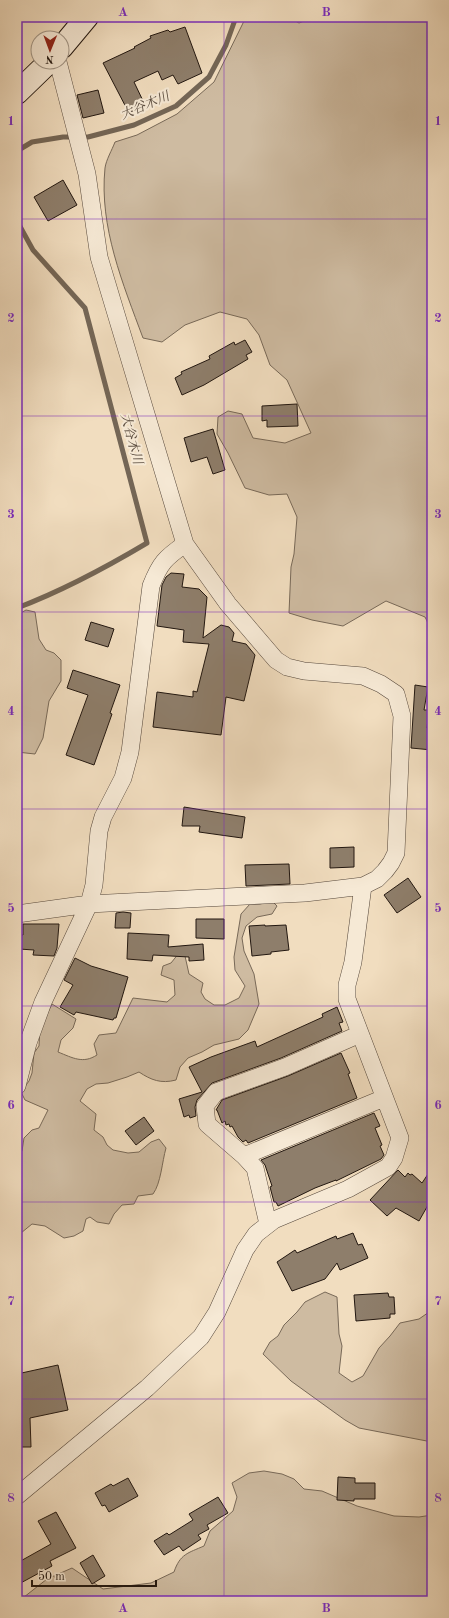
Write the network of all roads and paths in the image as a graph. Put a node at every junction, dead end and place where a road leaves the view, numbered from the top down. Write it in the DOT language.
graph roads {
  1 [pos="87,17"];
  2 [pos="70,38"];
  3 [pos="41,70"];
  4 [pos="60,70"];
  5 [pos="17,93"];
  6 [pos="185,544"];
  7 [pos="363,886"];
  8 [pos="89,904"];
  9 [pos="17,914"];
  10 [pos="360,1034"];
  11 [pos="17,1086"];
  12 [pos="384,1098"];
  13 [pos="244,1156"];
  14 [pos="268,1224"];
  15 [pos="17,1496"];
  1 -- 2 [label="main road"];
  3 -- 5 [label="main road"];
  4 -- 6 [label="street"];
  6 -- 7 [label="street"];
  6 -- 8 [label="street"];
  7 -- 8 [label="street"];
  7 -- 10 [label="street"];
  8 -- 9 [label="street"];
  8 -- 11 [label="street"];
  10 -- 12 [label="street"];
  10 -- 13 [label="street"];
  12 -- 13 [label="street"];
  12 -- 14 [label="street"];
  13 -- 14 [label="street"];
  14 -- 15 [label="street"];
}
